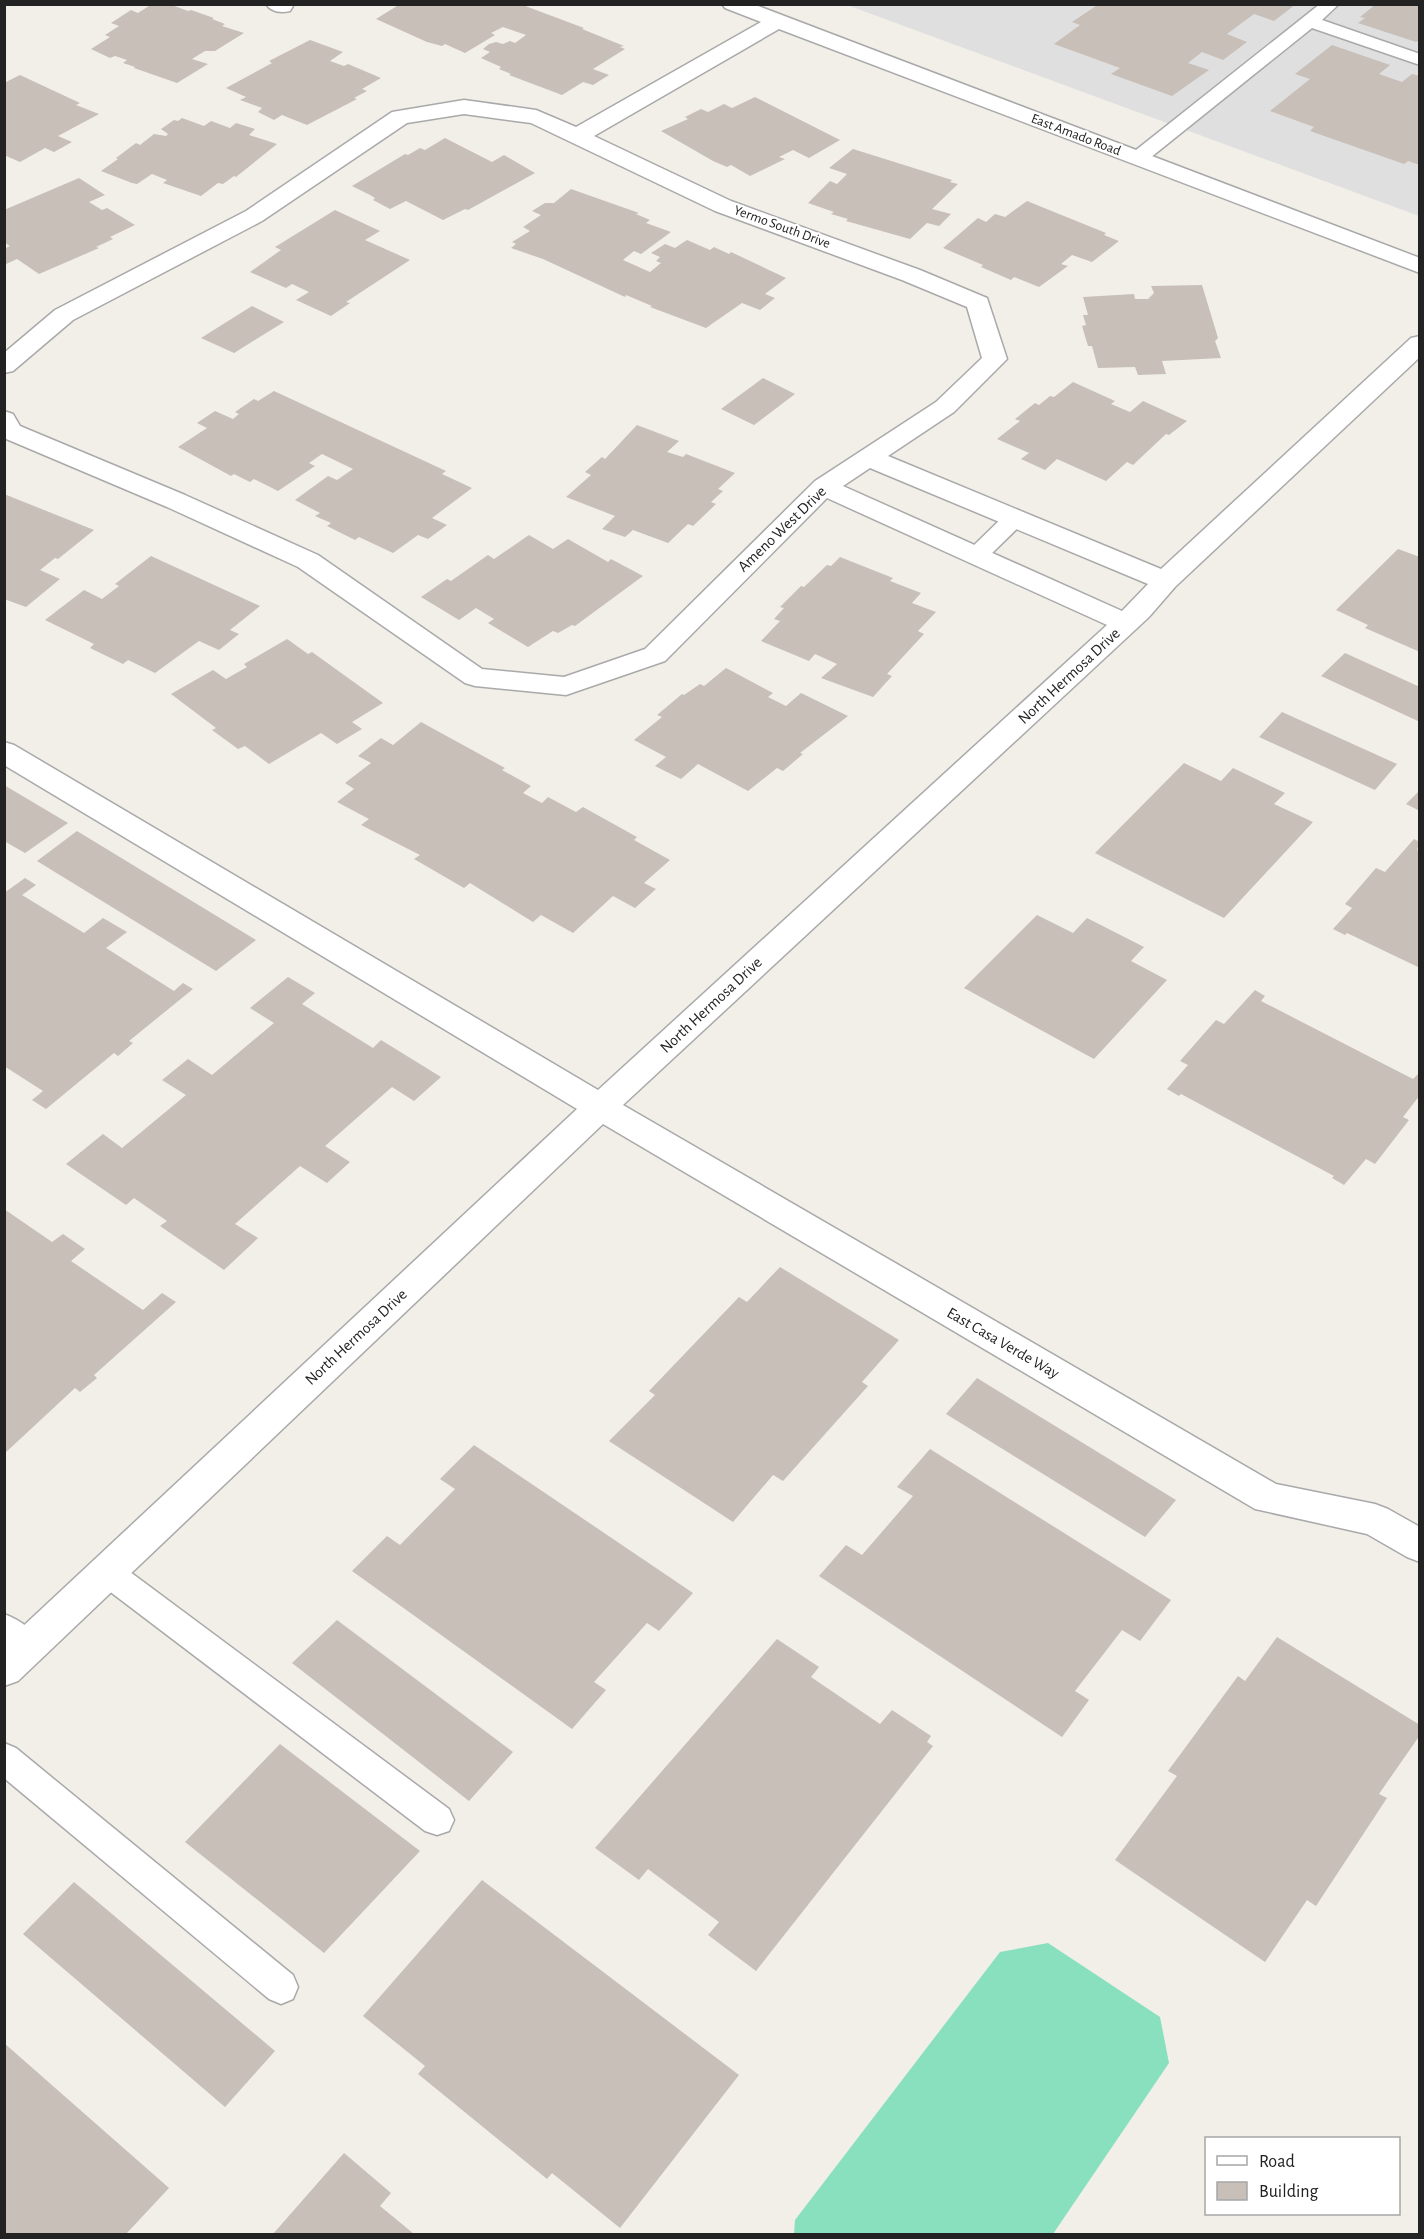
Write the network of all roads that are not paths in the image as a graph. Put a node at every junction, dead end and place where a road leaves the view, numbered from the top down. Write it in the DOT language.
graph roads {
  1 [pos="732,4"];
  2 [pos="1330,4"];
  3 [pos="1309,21"];
  4 [pos="777,22"];
  5 [pos="1419,60"];
  6 [pos="577,136"];
  7 [pos="1138,158"];
  8 [pos="1419,266"];
  9 [pos="1419,343"];
  10 [pos="995,359"];
  11 [pos="4,366"];
  12 [pos="4,419"];
  13 [pos="869,458"];
  14 [pos="824,487"];
  15 [pos="1015,518"];
  16 [pos="976,556"];
  17 [pos="1165,581"];
  18 [pos="1125,623"];
  19 [pos="4,753"];
  20 [pos="600,1107"];
  21 [pos="1419,1546"];
  22 [pos="107,1572"];
  23 [pos="16,1637"];
  24 [pos="4,1670"];
  25 [pos="4,1758"];
  26 [pos="437,1820"];
  27 [pos="281,1987"];
  1 -- 4 [label="street, East Amado Road"];
  2 -- 3 [label="lane"];
  3 -- 5 [label="lane"];
  3 -- 7 [label="lane"];
  4 -- 6 [label="street"];
  4 -- 7 [label="street, East Amado Road"];
  6 -- 10 [label="street, Yermo South Drive"];
  6 -- 11 [label="street, Yermo South Drive"];
  7 -- 8 [label="street, East Amado Road"];
  9 -- 17 [label="street, North Hermosa Drive"];
  10 -- 13 [label="street, Ameno West Drive"];
  12 -- 14 [label="street, Ameno West Drive"];
  13 -- 14 [label="street, Ameno West Drive"];
  13 -- 15 [label="street"];
  14 -- 16 [label="street"];
  15 -- 16 [label="lane"];
  15 -- 17 [label="street"];
  16 -- 18 [label="street"];
  17 -- 18 [label="street, North Hermosa Drive"];
  18 -- 20 [label="street, North Hermosa Drive"];
  19 -- 20 [label="street, East Casa Verde Way"];
  20 -- 21 [label="street, East Casa Verde Way"];
  20 -- 22 [label="street, North Hermosa Drive"];
  22 -- 23 [label="street, North Hermosa Drive"];
  22 -- 26 [label="lane"];
  23 -- 24 [label="street, North Hermosa Drive"];
  25 -- 27 [label="lane"];
}
